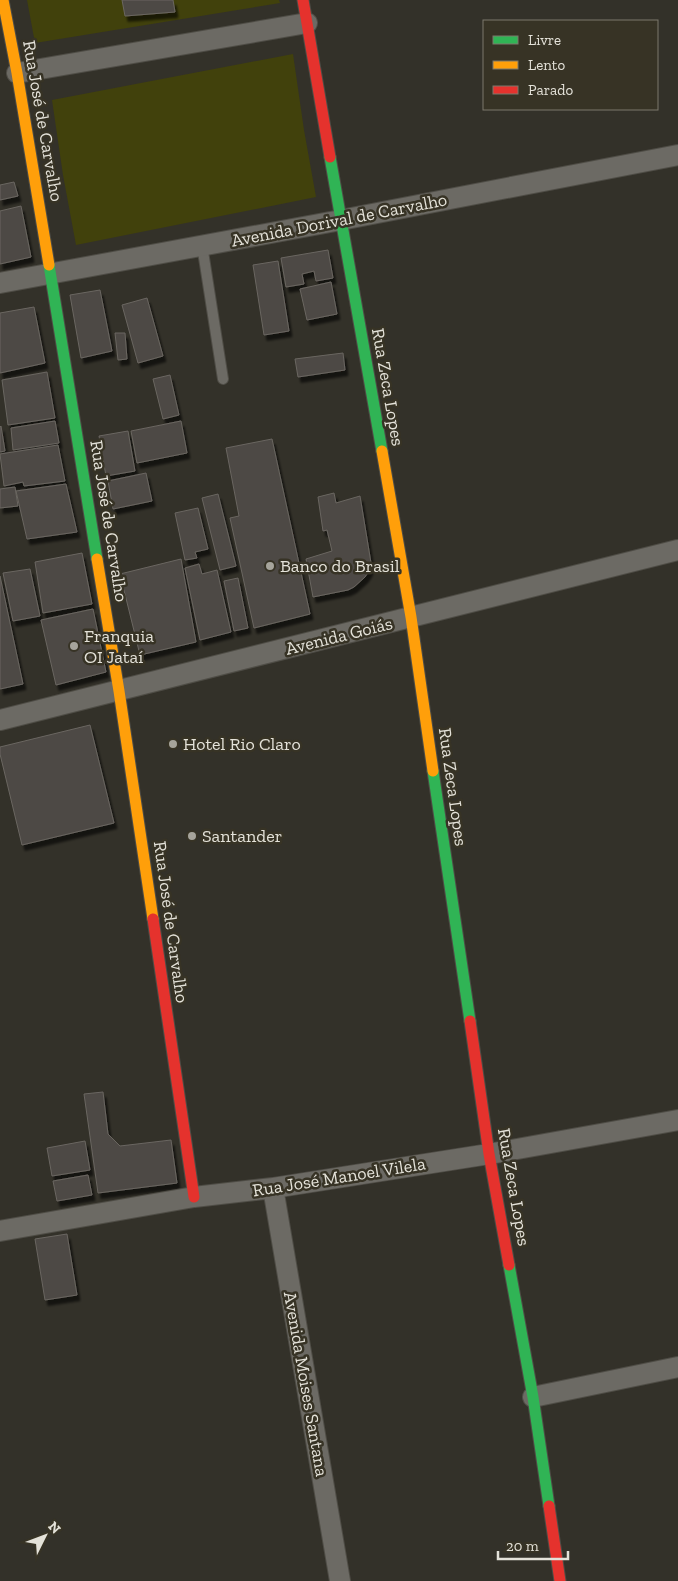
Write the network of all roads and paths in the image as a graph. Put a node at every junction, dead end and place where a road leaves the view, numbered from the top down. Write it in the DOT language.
graph roads {
  1 [pos="3,0"];
  2 [pos="303,0"];
  3 [pos="307,23"];
  4 [pos="17,73"];
  5 [pos="678,154"];
  6 [pos="341,220"];
  7 [pos="202,245"];
  8 [pos="51,273"];
  9 [pos="0,283"];
  10 [pos="223,379"];
  11 [pos="678,550"];
  12 [pos="411,618"];
  13 [pos="119,691"];
  14 [pos="0,720"];
  15 [pos="678,1120"];
  16 [pos="489,1154"];
  17 [pos="272,1188"];
  18 [pos="194,1198"];
  19 [pos="0,1231"];
  20 [pos="678,1367"];
  21 [pos="533,1397"];
  22 [pos="340,1581"];
  23 [pos="560,1581"];
  1 -- 4 [label="street, Rua José de Carvalho"];
  2 -- 3 [label="street, Rua Zeca Lopes"];
  3 -- 4 [label="street"];
  3 -- 6 [label="street, Rua Zeca Lopes"];
  4 -- 8 [label="street, Rua José de Carvalho"];
  5 -- 6 [label="street, Avenida Dorival de Carvalho"];
  6 -- 7 [label="street, Avenida Dorival de Carvalho"];
  6 -- 12 [label="street, Rua Zeca Lopes"];
  7 -- 8 [label="street, Avenida Dorival de Carvalho"];
  7 -- 10 [label="lane"];
  8 -- 9 [label="street, Avenida Dorival de Carvalho"];
  8 -- 13 [label="street, Rua José de Carvalho"];
  11 -- 12 [label="street, Avenida Goiás"];
  12 -- 13 [label="street, Avenida Goiás"];
  12 -- 16 [label="street, Rua Zeca Lopes"];
  13 -- 14 [label="street, Avenida Goiás"];
  13 -- 18 [label="street, Rua José de Carvalho"];
  15 -- 16 [label="street, Rua José Manoel Vilela"];
  16 -- 17 [label="street, Rua José Manoel Vilela"];
  16 -- 21 [label="street, Rua Zeca Lopes"];
  17 -- 18 [label="street, Rua José Manoel Vilela"];
  17 -- 22 [label="street, Avenida Moises Santana"];
  18 -- 19 [label="street, Rua José Manoel Vilela"];
  20 -- 21 [label="street"];
  21 -- 23 [label="street, Rua Zeca Lopes"];
}
